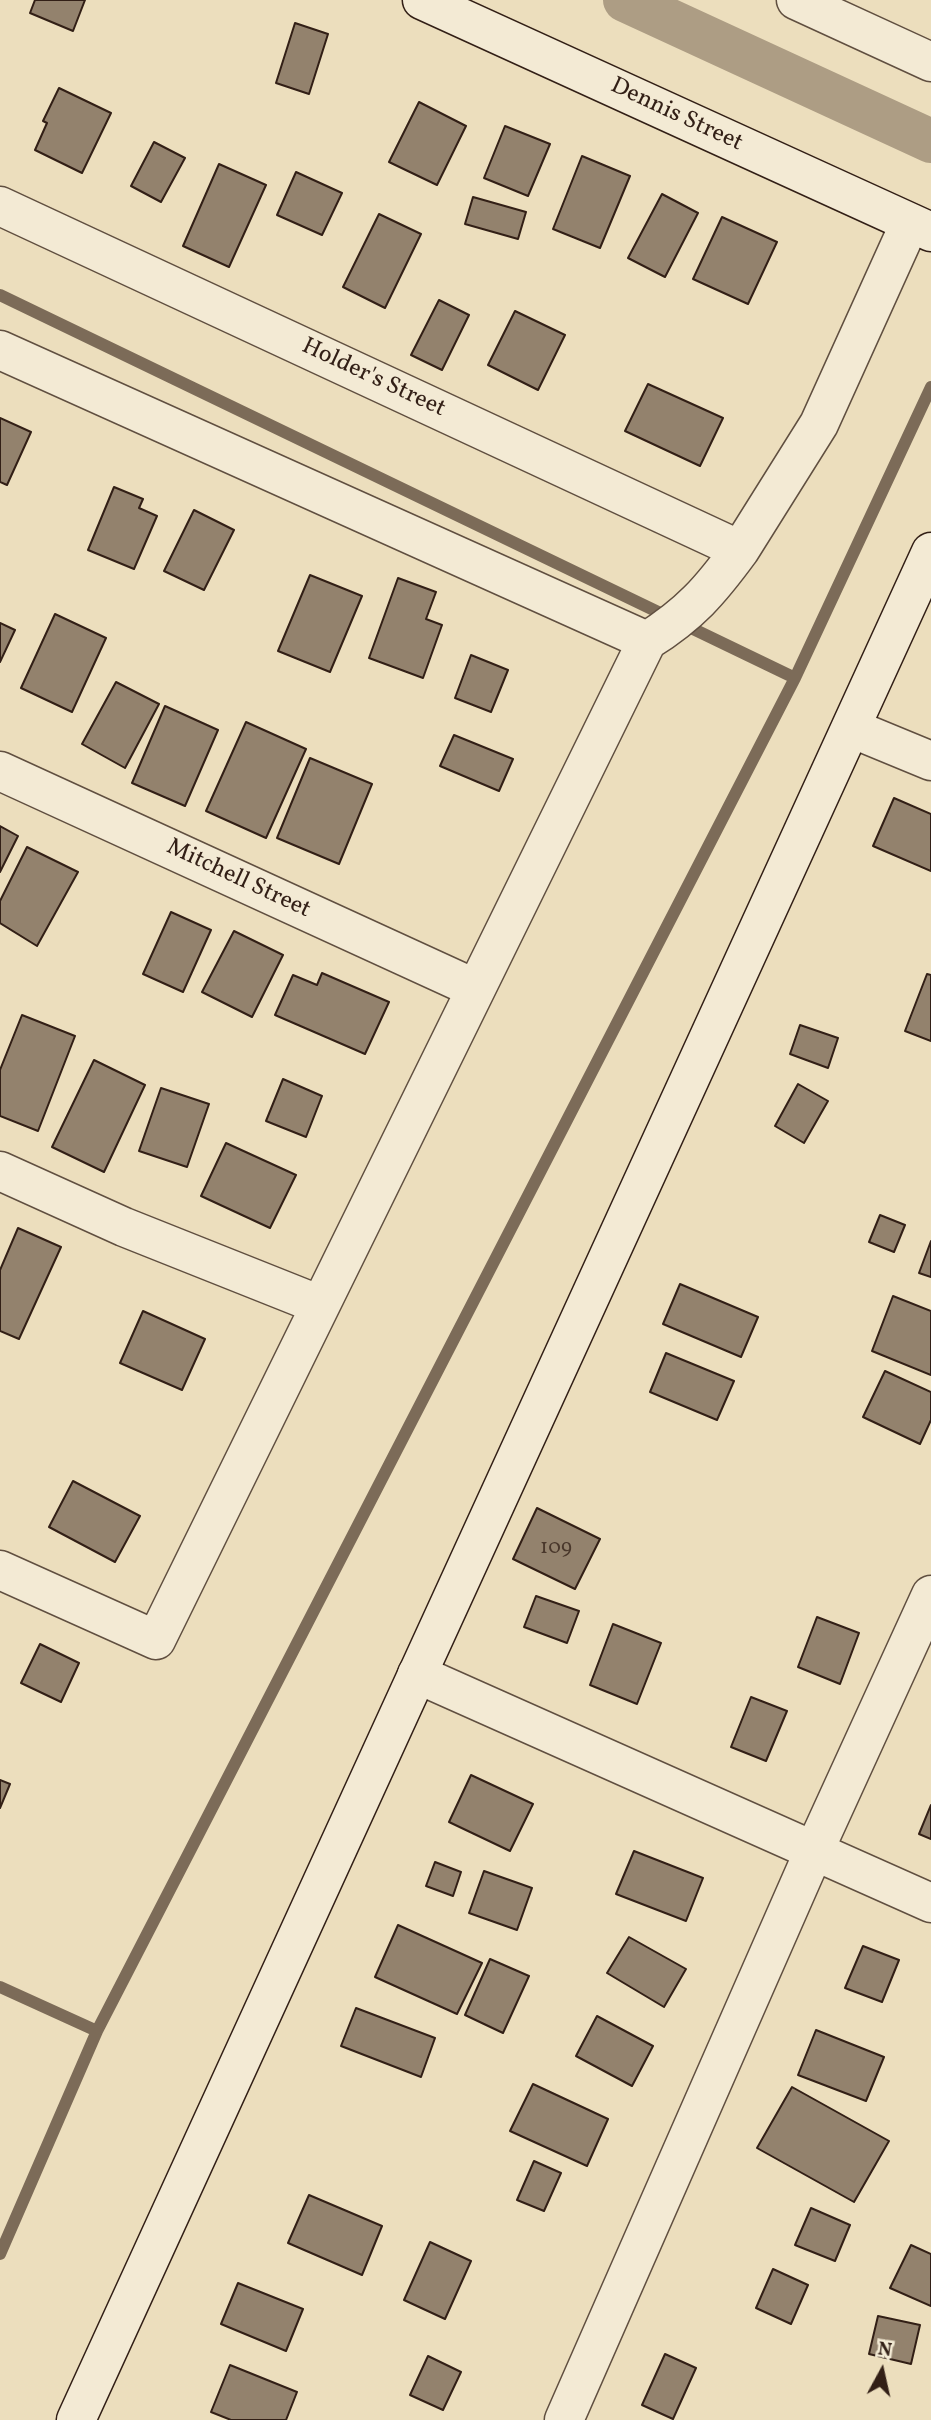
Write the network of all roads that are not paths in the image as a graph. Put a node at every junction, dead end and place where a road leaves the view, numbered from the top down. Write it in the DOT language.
graph roads {
  1 [pos="422,0"];
  2 [pos="796,0"];
  3 [pos="931,62"];
  4 [pos="0,206"];
  5 [pos="920,228"];
  6 [pos="0,350"];
  7 [pos="743,548"];
  8 [pos="931,552"];
  9 [pos="647,641"];
  10 [pos="850,728"];
  11 [pos="931,761"];
  12 [pos="0,771"];
  13 [pos="475,989"];
  14 [pos="0,1171"];
  15 [pos="320,1305"];
  16 [pos="0,1570"];
  17 [pos="931,1595"];
  18 [pos="417,1674"];
  19 [pos="814,1851"];
  20 [pos="931,1903"];
  21 [pos="76,2420"];
  22 [pos="564,2420"];
  1 -- 5 [label="street, Dennis Street"];
  2 -- 3 [label="street"];
  4 -- 7 [label="street, Holder's Street"];
  5 -- 7 [label="street"];
  6 -- 9 [label="street"];
  7 -- 9 [label="street"];
  8 -- 10 [label="street"];
  9 -- 13 [label="street"];
  10 -- 11 [label="street"];
  10 -- 18 [label="street"];
  12 -- 13 [label="street, Mitchell Street"];
  13 -- 15 [label="street"];
  14 -- 15 [label="street"];
  15 -- 16 [label="street"];
  17 -- 19 [label="street"];
  18 -- 19 [label="street"];
  18 -- 21 [label="street"];
  19 -- 20 [label="street"];
  19 -- 22 [label="street"];
}
